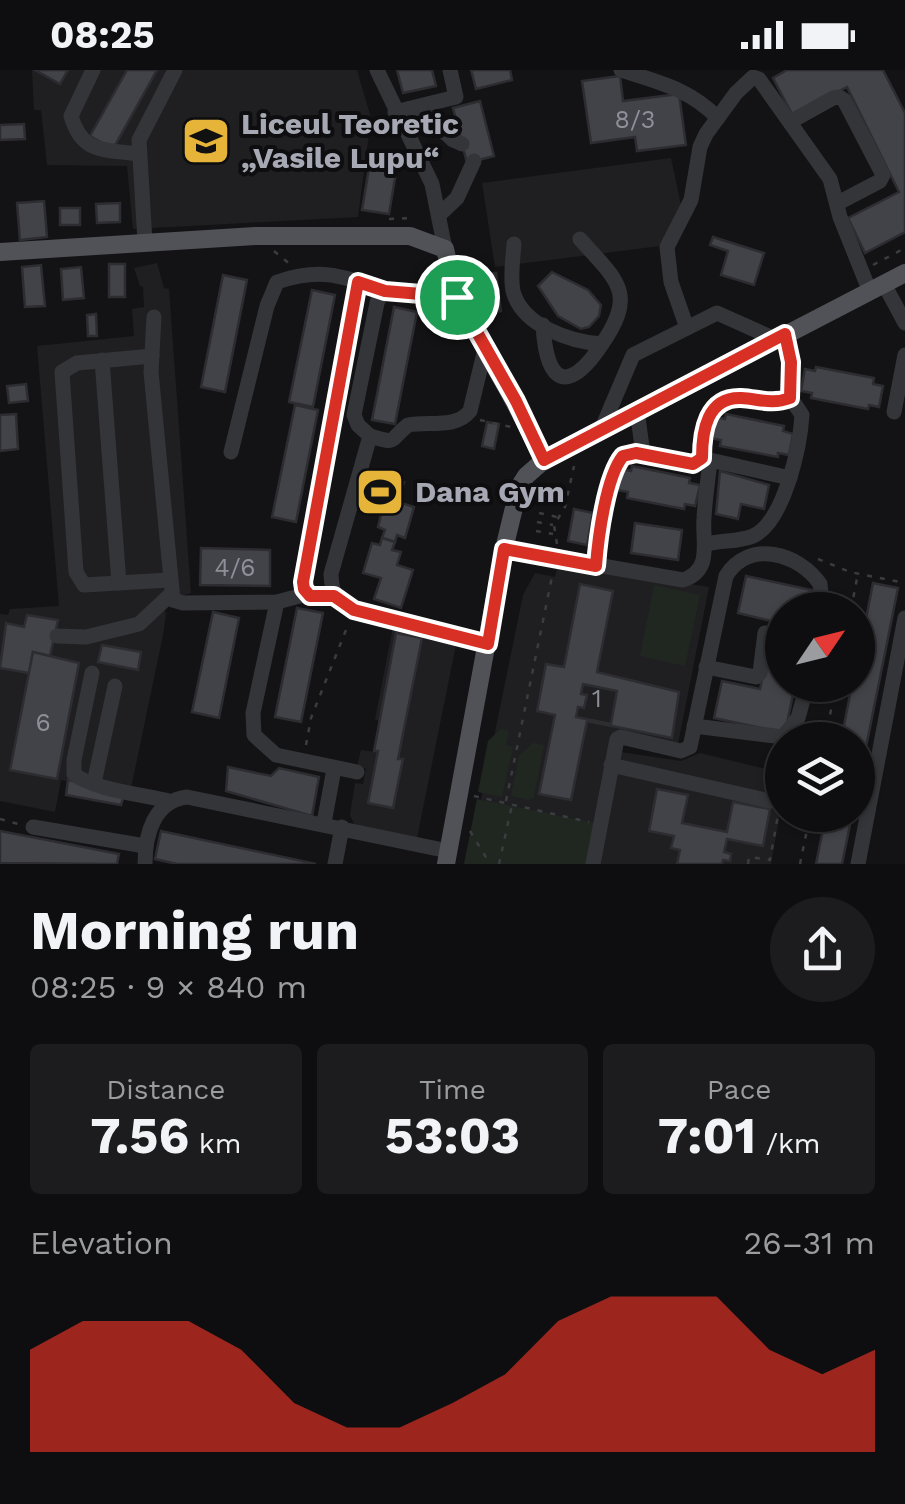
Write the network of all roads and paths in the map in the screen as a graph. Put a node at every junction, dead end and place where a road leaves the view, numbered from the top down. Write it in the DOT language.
graph roads {
  1 [pos="93,70"];
  2 [pos="175,70"];
  3 [pos="378,70"];
  4 [pos="450,70"];
  5 [pos="621,70"];
  6 [pos="397,116"];
  7 [pos="718,118"];
  8 [pos="790,122"];
  9 [pos="462,144"];
  10 [pos="138,154"];
  11 [pos="474,161"];
  12 [pos="838,203"];
  13 [pos="439,215"];
  14 [pos="580,240"];
  15 [pos="145,242"];
  16 [pos="514,244"];
  17 [pos="905,248"];
  18 [pos="444,249"];
  19 [pos="0,252"];
  20 [pos="862,270"];
  21 [pos="905,274"];
  22 [pos="358,282"];
  23 [pos="877,288"];
  24 [pos="385,291"];
  25 [pos="457,297"];
  26 [pos="154,317"];
  27 [pos="905,323"];
  28 [pos="543,325"];
  29 [pos="687,328"];
  30 [pos="780,337"];
  31 [pos="602,344"];
  32 [pos="485,349"];
  33 [pos="905,355"];
  34 [pos="152,356"];
  35 [pos="102,360"];
  36 [pos="790,398"];
  37 [pos="637,410"];
  38 [pos="894,412"];
  39 [pos="466,416"];
  40 [pos="517,420"];
  41 [pos="602,428"];
  42 [pos="370,436"];
  43 [pos="230,452"];
  44 [pos="643,454"];
  45 [pos="706,459"];
  46 [pos="544,460"];
  47 [pos="574,466"];
  48 [pos="790,478"];
  49 [pos="539,513"];
  50 [pos="558,517"];
  51 [pos="537,522"];
  52 [pos="554,525"];
  53 [pos="536,531"];
  54 [pos="554,534"];
  55 [pos="706,544"];
  56 [pos="504,549"];
  57 [pos="819,559"];
  58 [pos="554,560"];
  59 [pos="596,566"];
  60 [pos="858,574"];
  61 [pos="119,583"];
  62 [pos="905,583"];
  63 [pos="170,587"];
  64 [pos="821,592"];
  65 [pos="854,592"];
  66 [pos="307,594"];
  67 [pos="334,596"];
  68 [pos="277,602"];
  69 [pos="354,610"];
  70 [pos="905,618"];
  71 [pos="765,633"];
  72 [pos="57,636"];
  73 [pos="488,644"];
  74 [pos="706,666"];
  75 [pos="92,673"];
  76 [pos="114,686"];
  77 [pos="802,702"];
  78 [pos="694,726"];
  79 [pos="303,763"];
  80 [pos="612,764"];
  81 [pos="334,769"];
  82 [pos="357,772"];
  83 [pos="94,783"];
  84 [pos="473,796"];
  85 [pos="169,800"];
  86 [pos="506,802"];
  87 [pos="765,802"];
  88 [pos="512,803"];
  89 [pos="0,819"];
  90 [pos="324,823"];
  91 [pos="602,825"];
  92 [pos="33,827"];
  93 [pos="342,827"];
  94 [pos="470,831"];
  95 [pos="772,832"];
  96 [pos="807,832"];
  97 [pos="447,858"];
  98 [pos="146,859"];
  99 [pos="769,862"];
  100 [pos="335,864"];
  101 [pos="490,864"];
  102 [pos="500,864"];
  103 [pos="593,864"];
  104 [pos="748,864"];
  105 [pos="800,864"];
  106 [pos="858,864"];
  1 -- 10 [label="street"];
  2 -- 10 [label="street"];
  3 -- 6 [label="street"];
  4 -- 6 [label="street"];
  5 -- 7 [label="street"];
  6 -- 9 [label="street"];
  6 -- 13 [label="street"];
  7 -- 8 [label="street"];
  7 -- 29 [label="street"];
  8 -- 12 [label="street"];
  8 -- 12 [label="street"];
  10 -- 15 [label="street"];
  11 -- 13 [label="street"];
  12 -- 20 [label="street"];
  13 -- 18 [label="street"];
  14 -- 31 [label="street"];
  15 -- 18 [label="main road"];
  15 -- 19 [label="main road"];
  16 -- 28 [label="street"];
  17 -- 20 [label="path"];
  18 -- 25 [label="main road"];
  20 -- 23 [label="street"];
  21 -- 23 [label="main road"];
  22 -- 24 [label="street"];
  22 -- 43 [label="street"];
  22 -- 66 [label="street"];
  23 -- 27 [label="street"];
  23 -- 30 [label="main road"];
  24 -- 25 [label="street"];
  24 -- 42 [label="street"];
  25 -- 32 [label="main road"];
  26 -- 34 [label="street"];
  28 -- 31 [label="street"];
  28 -- 31 [label="street"];
  29 -- 30 [label="street"];
  29 -- 41 [label="street"];
  30 -- 36 [label="street"];
  30 -- 37 [label="main road"];
  32 -- 39 [label="street"];
  32 -- 40 [label="main road"];
  33 -- 38 [label="street"];
  34 -- 35 [label="street"];
  34 -- 63 [label="street"];
  35 -- 61 [label="street"];
  35 -- 61 [label="street"];
  36 -- 45 [label="street"];
  36 -- 48 [label="street"];
  37 -- 41 [label="main road"];
  37 -- 44 [label="street"];
  39 -- 40 [label="path"];
  39 -- 42 [label="street"];
  40 -- 46 [label="main road"];
  41 -- 46 [label="main road"];
  42 -- 67 [label="street"];
  44 -- 45 [label="street"];
  44 -- 59 [label="street"];
  45 -- 48 [label="street"];
  45 -- 55 [label="street"];
  46 -- 56 [label="main road"];
  47 -- 50 [label="path"];
  48 -- 55 [label="street"];
  49 -- 50 [label="path"];
  50 -- 52 [label="path"];
  51 -- 52 [label="path"];
  52 -- 54 [label="path"];
  53 -- 54 [label="path"];
  54 -- 58 [label="path"];
  55 -- 59 [label="street"];
  56 -- 58 [label="street"];
  56 -- 73 [label="main road"];
  57 -- 60 [label="path"];
  58 -- 59 [label="street"];
  58 -- 86 [label="path"];
  60 -- 62 [label="path"];
  60 -- 65 [label="path"];
  61 -- 63 [label="street"];
  63 -- 68 [label="street"];
  63 -- 72 [label="street"];
  64 -- 74 [label="street"];
  66 -- 67 [label="street"];
  66 -- 68 [label="street"];
  67 -- 69 [label="street"];
  68 -- 79 [label="street"];
  69 -- 73 [label="street"];
  69 -- 79 [label="path"];
  70 -- 106 [label="street"];
  71 -- 74 [label="street"];
  73 -- 97 [label="main road"];
  74 -- 78 [label="street"];
  75 -- 83 [label="street"];
  76 -- 83 [label="street"];
  77 -- 78 [label="street"];
  78 -- 80 [label="street"];
  79 -- 81 [label="street"];
  80 -- 87 [label="street"];
  80 -- 91 [label="street"];
  81 -- 82 [label="street"];
  81 -- 90 [label="street"];
  83 -- 85 [label="street"];
  84 -- 86 [label="path"];
  85 -- 90 [label="street"];
  85 -- 98 [label="street"];
  86 -- 88 [label="path"];
  88 -- 91 [label="path"];
  88 -- 102 [label="path"];
  89 -- 92 [label="path"];
  90 -- 93 [label="street"];
  91 -- 103 [label="street"];
  92 -- 98 [label="street"];
  93 -- 97 [label="street"];
  93 -- 100 [label="street"];
  94 -- 101 [label="path"];
  95 -- 99 [label="path"];
  96 -- 105 [label="path"];
  99 -- 104 [label="path"];
}
